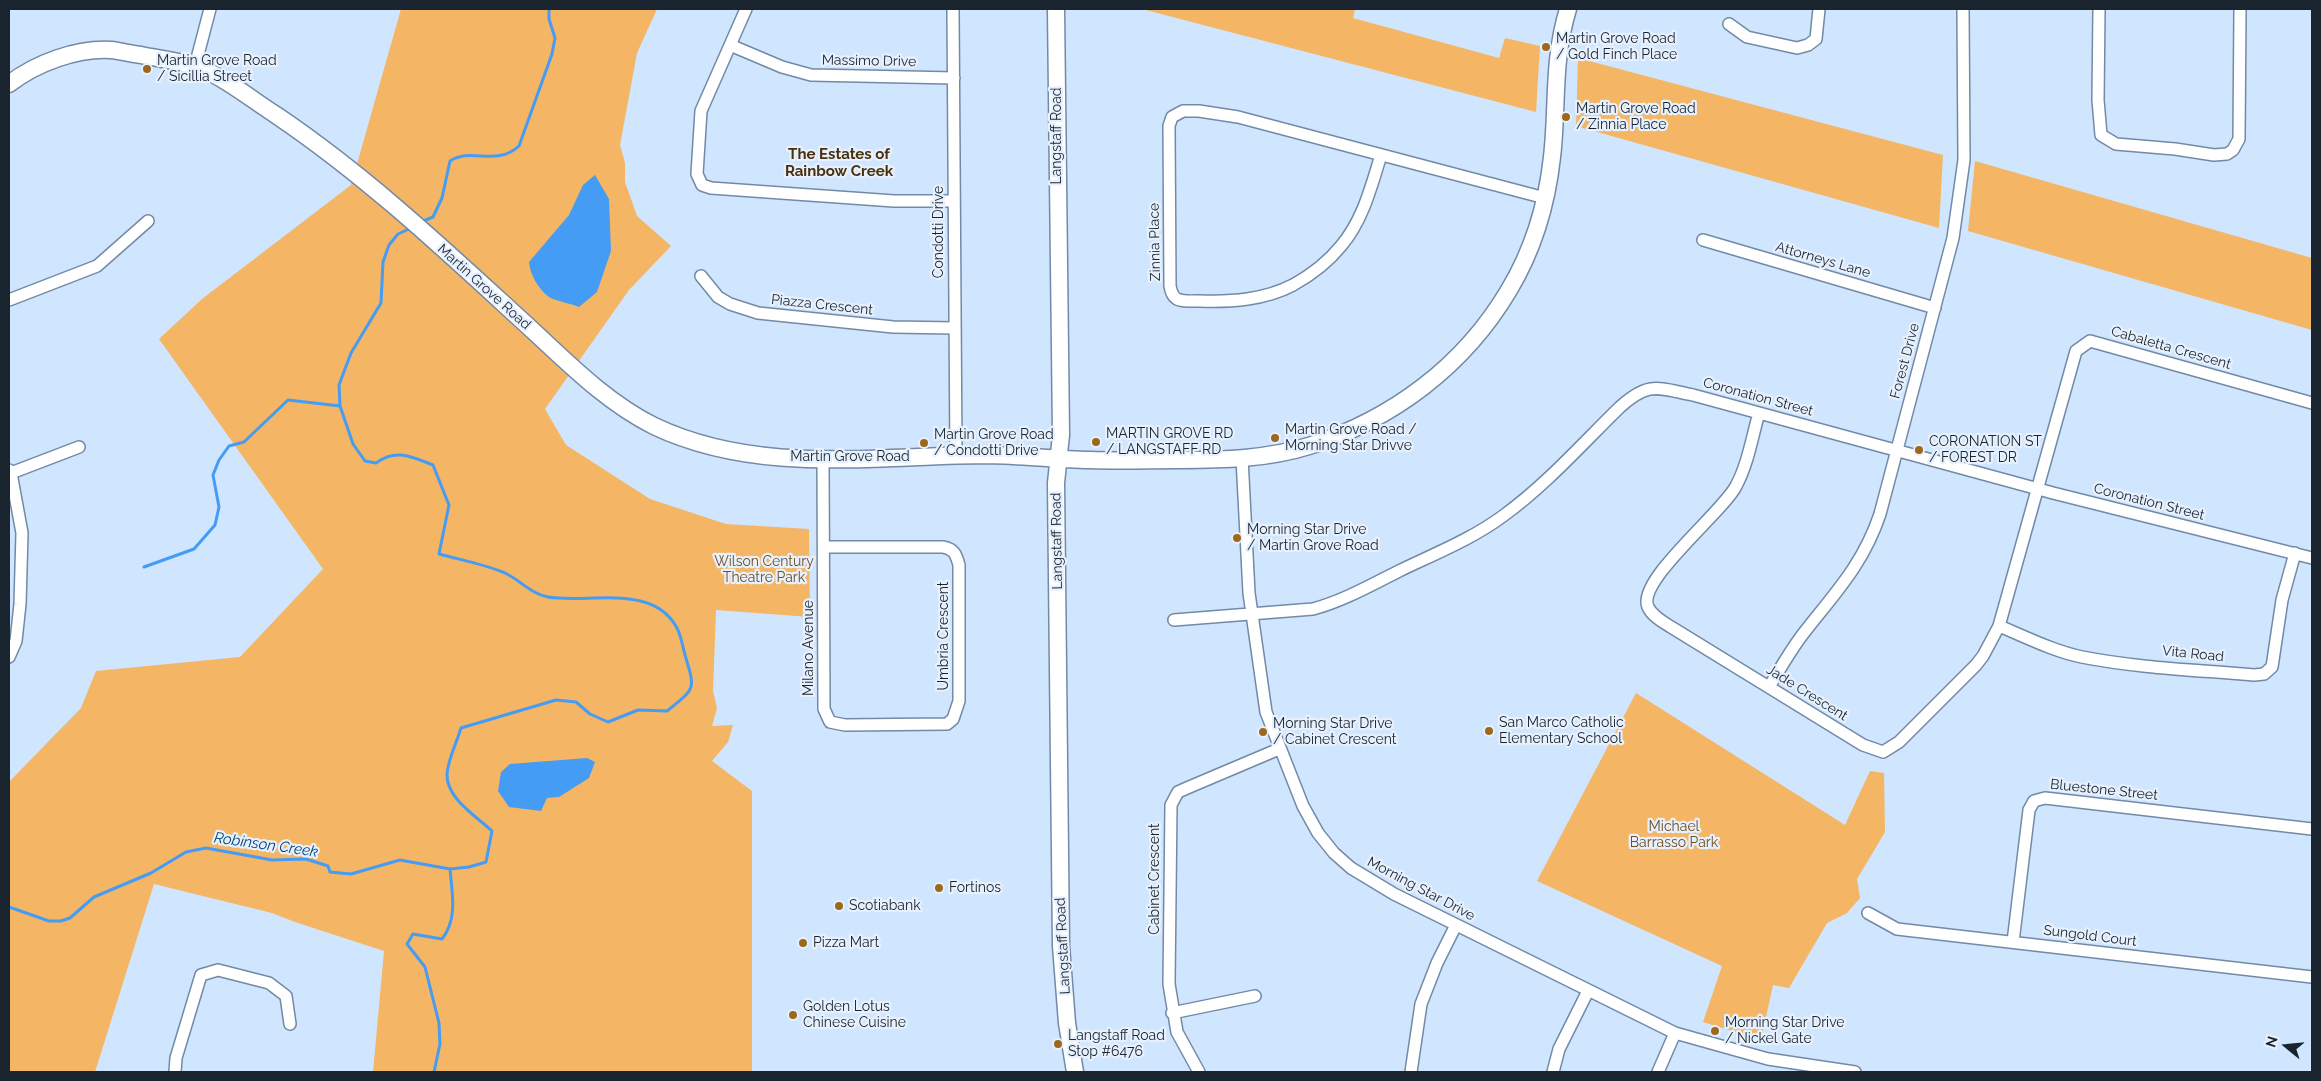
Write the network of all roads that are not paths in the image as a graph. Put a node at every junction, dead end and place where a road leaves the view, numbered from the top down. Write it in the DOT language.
graph roads {
  1 [pos="210,9"];
  2 [pos="746,9"];
  3 [pos="953,9"];
  4 [pos="1056,9"];
  5 [pos="1568,9"];
  6 [pos="1819,9"];
  7 [pos="1963,9"];
  8 [pos="2099,9"];
  9 [pos="2240,9"];
  10 [pos="1729,24"];
  11 [pos="730,45"];
  12 [pos="195,66"];
  13 [pos="954,78"];
  14 [pos="9,84"];
  15 [pos="1381,155"];
  16 [pos="1545,198"];
  17 [pos="954,202"];
  18 [pos="148,221"];
  19 [pos="1703,240"];
  20 [pos="701,276"];
  21 [pos="9,300"];
  22 [pos="1935,308"];
  23 [pos="954,328"];
  24 [pos="2312,403"];
  25 [pos="1760,413"];
  26 [pos="78,447"];
  27 [pos="1897,451"];
  28 [pos="956,456"];
  29 [pos="1059,458"];
  30 [pos="1242,458"];
  31 [pos="823,459"];
  32 [pos="10,472"];
  33 [pos="2036,489"];
  34 [pos="824,547"];
  35 [pos="2295,553"];
  36 [pos="2312,558"];
  37 [pos="14,604"];
  38 [pos="1252,614"];
  39 [pos="1174,620"];
  40 [pos="1998,626"];
  41 [pos="9,657"];
  42 [pos="1769,687"];
  43 [pos="826,716"];
  44 [pos="1279,749"];
  45 [pos="2312,829"];
  46 [pos="1868,913"];
  47 [pos="1456,925"];
  48 [pos="2013,942"];
  49 [pos="2312,977"];
  50 [pos="1588,991"];
  51 [pos="1255,996"];
  52 [pos="1172,1013"];
  53 [pos="290,1024"];
  54 [pos="1675,1033"];
  55 [pos="1821,1070"];
  56 [pos="175,1072"];
  57 [pos="1076,1072"];
  58 [pos="1199,1072"];
  59 [pos="1412,1072"];
  60 [pos="1553,1072"];
  61 [pos="1658,1072"];
  62 [pos="1855,1072"];
  1 -- 12 [label="street"];
  2 -- 11 [label="street"];
  3 -- 13 [label="street, Condotti Drive"];
  4 -- 29 [label="street, Langstaff Road"];
  5 -- 16 [label="street, Martin Grove Road"];
  6 -- 10 [label="street"];
  7 -- 22 [label="street, Forest Drive"];
  8 -- 9 [label="street"];
  11 -- 13 [label="street, Massimo Drive"];
  11 -- 17 [label="street"];
  12 -- 14 [label="street, Martin Grove Road"];
  12 -- 31 [label="street, Martin Grove Road"];
  13 -- 17 [label="street, Condotti Drive"];
  15 -- 15 [label="street, Zinnia Place"];
  15 -- 16 [label="street, Zinnia Place"];
  16 -- 30 [label="street, Martin Grove Road"];
  17 -- 23 [label="street, Condotti Drive"];
  18 -- 21 [label="street"];
  19 -- 22 [label="street, Attorneys Lane"];
  20 -- 23 [label="street, Piazza Crescent"];
  22 -- 27 [label="street, Forest Drive"];
  23 -- 28 [label="street, Condotti Drive"];
  24 -- 33 [label="street, Cabaletta Crescent"];
  25 -- 27 [label="street, Coronation Street"];
  25 -- 38 [label="street, Coronation Street"];
  25 -- 42 [label="street, Jade Crescent"];
  26 -- 32 [label="street"];
  27 -- 33 [label="street, Coronation Street"];
  27 -- 42 [label="street, Forest Drive"];
  28 -- 29 [label="street, Martin Grove Road"];
  28 -- 31 [label="street, Martin Grove Road"];
  29 -- 30 [label="street, Martin Grove Road"];
  29 -- 57 [label="street, Langstaff Road"];
  30 -- 38 [label="street, Morning Star Drive"];
  31 -- 34 [label="street, Milano Avenue"];
  32 -- 37 [label="street"];
  33 -- 35 [label="street, Coronation Street"];
  33 -- 40 [label="street, Jade Crescent"];
  34 -- 43 [label="street, Milano Avenue"];
  34 -- 43 [label="street, Umbria Crescent"];
  35 -- 36 [label="street, Coronation Street"];
  35 -- 40 [label="street, Vita Road"];
  37 -- 41 [label="street"];
  38 -- 39 [label="street, Coronation Street"];
  38 -- 44 [label="street, Morning Star Drive"];
  40 -- 42 [label="street, Jade Crescent"];
  44 -- 47 [label="street, Morning Star Drive"];
  44 -- 52 [label="street, Cabinet Crescent"];
  45 -- 48 [label="street, Bluestone Street"];
  46 -- 48 [label="street, Sungold Court"];
  47 -- 50 [label="street, Morning Star Drive"];
  47 -- 59 [label="street"];
  48 -- 49 [label="street, Sungold Court"];
  50 -- 54 [label="street, Morning Star Drive"];
  50 -- 60 [label="street"];
  51 -- 52 [label="street"];
  52 -- 58 [label="street, Cabinet Crescent"];
  53 -- 56 [label="street"];
  54 -- 55 [label="street, Morning Star Drive"];
  54 -- 61 [label="street"];
  55 -- 62 [label="street, Morning Star Drive"];
}
